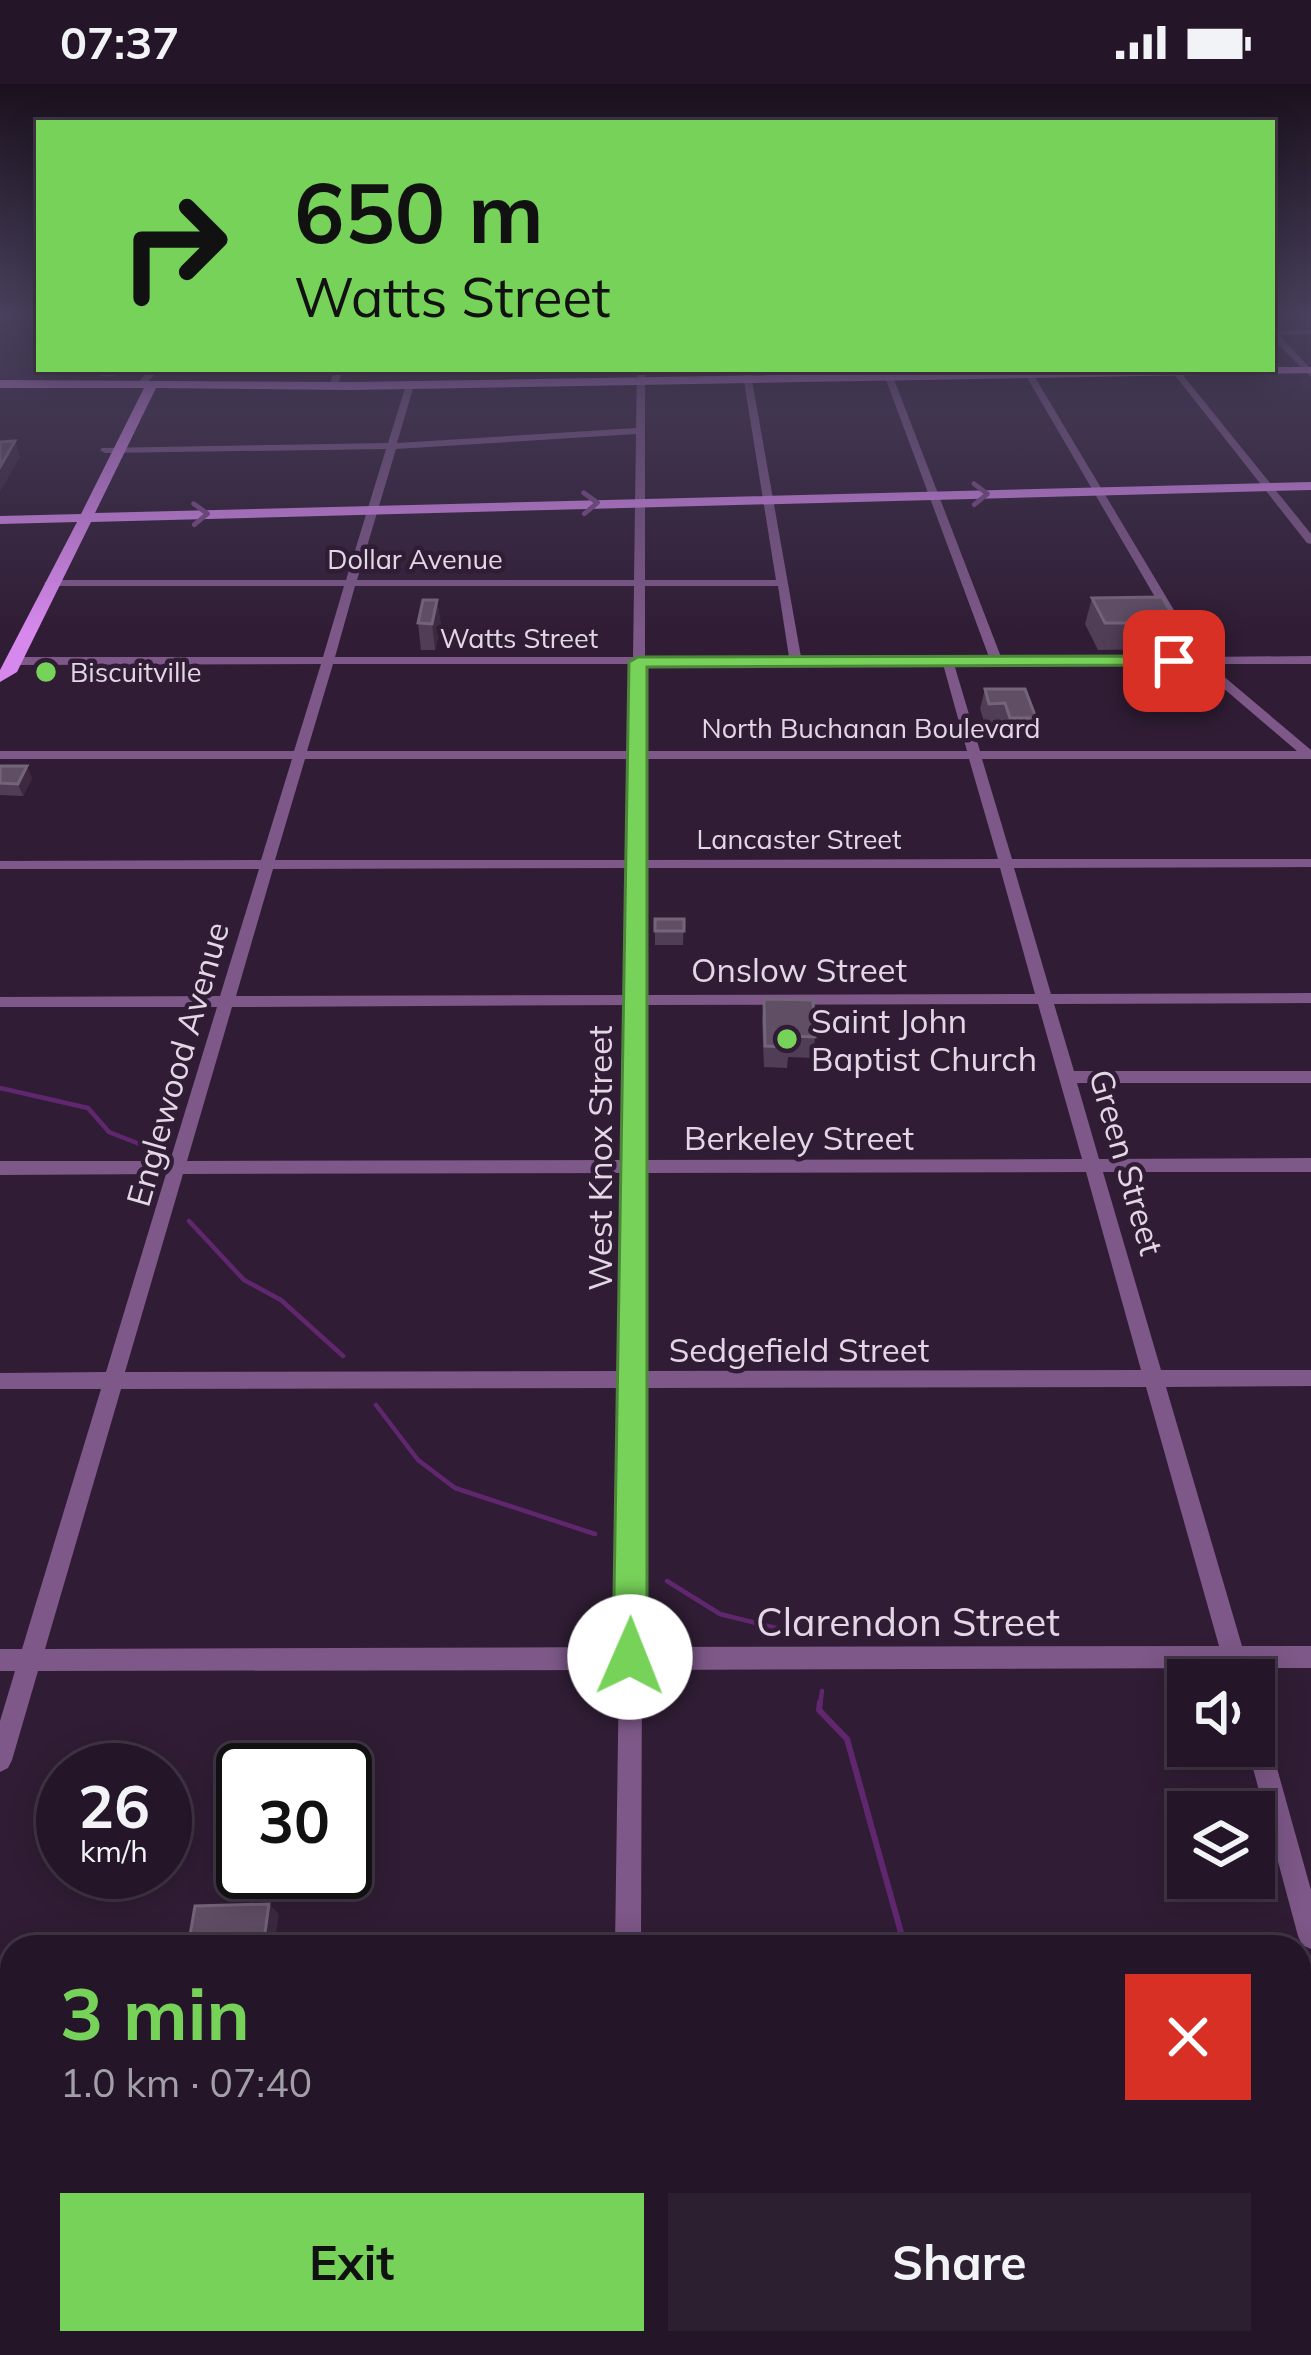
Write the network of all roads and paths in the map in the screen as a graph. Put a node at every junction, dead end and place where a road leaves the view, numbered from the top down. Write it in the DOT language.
graph roads {
  1 [pos="128,419"];
  2 [pos="400,419"];
  3 [pos="639,419"];
  4 [pos="755,419"];
  5 [pos="905,419"];
  6 [pos="1056,419"];
  7 [pos="1214,419"];
  8 [pos="639,431"];
  9 [pos="392,446"];
  10 [pos="111,450"];
  11 [pos="1311,486"];
  12 [pos="1269,488"];
  13 [pos="1100,491"];
  14 [pos="935,495"];
  15 [pos="768,499"];
  16 [pos="640,502"];
  17 [pos="375,509"];
  18 [pos="73,515"];
  19 [pos="0,517"];
  20 [pos="1311,542"];
  21 [pos="49,583"];
  22 [pos="352,583"];
  23 [pos="640,583"];
  24 [pos="782,583"];
  25 [pos="6,652"];
  26 [pos="1311,660"];
  27 [pos="1199,661"];
  28 [pos="638,662"];
  29 [pos="796,662"];
  30 [pos="948,662"];
  31 [pos="998,662"];
  32 [pos="327,663"];
  33 [pos="0,677"];
  34 [pos="974,752"];
  35 [pos="0,754"];
  36 [pos="300,754"];
  37 [pos="638,754"];
  38 [pos="1311,756"];
  39 [pos="1007,862"];
  40 [pos="1311,863"];
  41 [pos="266,864"];
  42 [pos="637,864"];
  43 [pos="0,866"];
  44 [pos="1046,998"];
  45 [pos="1311,998"];
  46 [pos="636,999"];
  47 [pos="227,1000"];
  48 [pos="0,1002"];
  49 [pos="1069,1077"];
  50 [pos="1311,1077"];
  51 [pos="1094,1165"];
  52 [pos="1311,1165"];
  53 [pos="635,1167"];
  54 [pos="0,1168"];
  55 [pos="178,1168"];
  56 [pos="1154,1377"];
  57 [pos="1311,1378"];
  58 [pos="633,1379"];
  59 [pos="0,1381"];
  60 [pos="113,1381"];
  61 [pos="630,1657"];
  62 [pos="1311,1658"];
  63 [pos="30,1659"];
  64 [pos="1234,1659"];
  65 [pos="0,1660"];
  66 [pos="1275,1663"];
  67 [pos="1167,1668"];
  68 [pos="0,1760"];
  69 [pos="1264,1767"];
  70 [pos="628,1935"];
  71 [pos="1311,1935"];
  1 -- 10 [label="main road"];
  2 -- 9 [label="street, Englewood Avenue"];
  3 -- 8 [label="street, West Knox Street"];
  4 -- 15 [label="street"];
  5 -- 14 [label="street"];
  6 -- 13 [label="street"];
  7 -- 12 [label="street"];
  8 -- 9 [label="street"];
  8 -- 16 [label="street, West Knox Street"];
  9 -- 10 [label="street"];
  9 -- 17 [label="street, Englewood Avenue"];
  10 -- 18 [label="main road"];
  11 -- 12 [label="main road"];
  12 -- 13 [label="main road"];
  12 -- 20 [label="street"];
  14 -- 13 [label="main road, one-way"];
  13 -- 27 [label="street"];
  14 -- 15 [label="main road"];
  14 -- 31 [label="street"];
  15 -- 16 [label="main road"];
  15 -- 24 [label="street"];
  17 -- 16 [label="main road, one-way"];
  16 -- 23 [label="street, West Knox Street"];
  18 -- 17 [label="main road, one-way"];
  17 -- 22 [label="street, Englewood Avenue"];
  18 -- 19 [label="main road"];
  18 -- 21 [label="main road"];
  18 -- 25 [label="main road"];
  21 -- 22 [label="street, Dollar Avenue"];
  21 -- 25 [label="main road"];
  22 -- 23 [label="street, Dollar Avenue"];
  22 -- 32 [label="street, Englewood Avenue"];
  23 -- 24 [label="street, Dollar Avenue"];
  23 -- 28 [label="street, West Knox Street"];
  24 -- 29 [label="street"];
  25 -- 32 [label="street, Watts Street"];
  25 -- 33 [label="main road"];
  26 -- 27 [label="street, Watts Street"];
  27 -- 31 [label="street, Watts Street"];
  27 -- 38 [label="street"];
  28 -- 29 [label="street, Watts Street"];
  28 -- 32 [label="street, Watts Street"];
  28 -- 37 [label="street, West Knox Street"];
  29 -- 30 [label="street, Watts Street"];
  30 -- 31 [label="street, Watts Street"];
  30 -- 34 [label="street, Green Street"];
  32 -- 36 [label="street, Englewood Avenue"];
  34 -- 37 [label="street, North Buchanan Boulevard"];
  34 -- 38 [label="street, North Buchanan Boulevard"];
  34 -- 39 [label="street, Green Street"];
  35 -- 36 [label="street, North Buchanan Boulevard"];
  36 -- 37 [label="street, North Buchanan Boulevard"];
  36 -- 41 [label="street, Englewood Avenue"];
  37 -- 42 [label="street, West Knox Street"];
  39 -- 40 [label="street, Lancaster Street"];
  39 -- 42 [label="street, Lancaster Street"];
  39 -- 44 [label="street, Green Street"];
  41 -- 42 [label="street, Lancaster Street"];
  41 -- 43 [label="street, Lancaster Street"];
  41 -- 47 [label="street, Englewood Avenue"];
  42 -- 46 [label="street, West Knox Street"];
  44 -- 45 [label="street, Onslow Street"];
  44 -- 46 [label="street, Onslow Street"];
  44 -- 49 [label="street, Green Street"];
  46 -- 47 [label="street, Onslow Street"];
  46 -- 53 [label="street, West Knox Street"];
  47 -- 48 [label="street, Onslow Street"];
  47 -- 55 [label="street, Englewood Avenue"];
  49 -- 50 [label="street"];
  49 -- 51 [label="street, Green Street"];
  51 -- 52 [label="street, Berkeley Street"];
  51 -- 53 [label="street, Berkeley Street"];
  51 -- 56 [label="street, Green Street"];
  53 -- 55 [label="street, Berkeley Street"];
  53 -- 58 [label="street, West Knox Street"];
  54 -- 55 [label="street, Berkeley Street"];
  55 -- 60 [label="street, Englewood Avenue"];
  56 -- 57 [label="street, Sedgefield Street"];
  56 -- 58 [label="street, Sedgefield Street"];
  56 -- 64 [label="street, Green Street"];
  58 -- 60 [label="street, Sedgefield Street"];
  58 -- 61 [label="street, West Knox Street"];
  59 -- 60 [label="street, Sedgefield Street"];
  60 -- 63 [label="street, Englewood Avenue"];
  61 -- 63 [label="street, Clarendon Street"];
  61 -- 67 [label="street, Clarendon Street"];
  61 -- 70 [label="street, West Knox Street"];
  62 -- 66 [label="street, Clarendon Street"];
  63 -- 65 [label="street, Clarendon Street"];
  63 -- 68 [label="street, Englewood Avenue"];
  69 -- 71 [label="street"];
}
